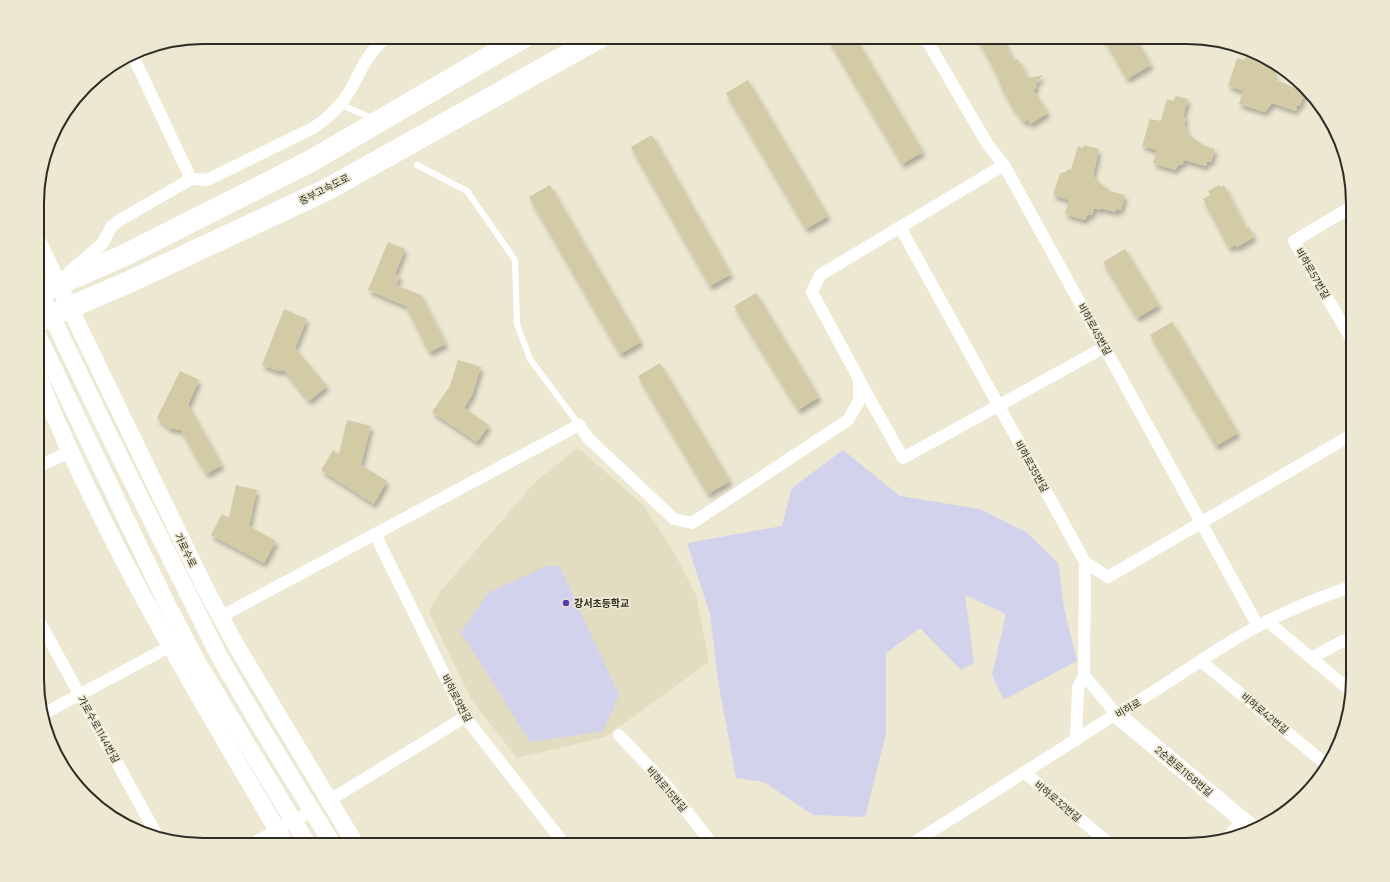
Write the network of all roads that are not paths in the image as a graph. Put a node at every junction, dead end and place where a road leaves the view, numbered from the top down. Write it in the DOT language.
graph roads {
  1 [pos="380,44"];
  2 [pos="512,44"];
  3 [pos="587,44"];
  4 [pos="929,44"];
  5 [pos="135,59"];
  6 [pos="340,104"];
  7 [pos="369,117"];
  8 [pos="417,165"];
  9 [pos="1004,165"];
  10 [pos="191,179"];
  11 [pos="1346,210"];
  12 [pos="900,227"];
  13 [pos="44,255"];
  14 [pos="57,282"];
  15 [pos="44,291"];
  16 [pos="44,300"];
  17 [pos="44,318"];
  18 [pos="1346,330"];
  19 [pos="1105,347"];
  20 [pos="44,348"];
  21 [pos="859,379"];
  22 [pos="44,390"];
  23 [pos="999,405"];
  24 [pos="579,425"];
  25 [pos="1346,438"];
  26 [pos="70,452"];
  27 [pos="44,463"];
  28 [pos="1202,522"];
  29 [pos="375,534"];
  30 [pos="1085,562"];
  31 [pos="1346,588"];
  32 [pos="220,616"];
  33 [pos="1263,623"];
  34 [pos="44,630"];
  35 [pos="1346,639"];
  36 [pos="171,646"];
  37 [pos="1311,658"];
  38 [pos="1202,661"];
  39 [pos="1084,675"];
  40 [pos="1346,687"];
  41 [pos="80,695"];
  42 [pos="47,712"];
  43 [pos="1116,714"];
  44 [pos="465,717"];
  45 [pos="619,735"];
  46 [pos="1076,740"];
  47 [pos="1323,762"];
  48 [pos="1024,772"];
  49 [pos="330,800"];
  50 [pos="312,811"];
  51 [pos="293,821"];
  52 [pos="1247,824"];
  53 [pos="1237,830"];
  54 [pos="154,831"];
  55 [pos="268,837"];
  56 [pos="304,838"];
  57 [pos="329,838"];
  58 [pos="352,838"];
  59 [pos="560,838"];
  60 [pos="708,838"];
  61 [pos="921,838"];
  62 [pos="1097,838"];
  1 -- 6 [label="street"];
  2 -- 15 [label="highway"];
  3 -- 17 [label="highway, 중부고속도로"];
  4 -- 9 [label="street, 비하로45번길"];
  5 -- 10 [label="street"];
  6 -- 7 [label="lane"];
  6 -- 10 [label="street"];
  8 -- 24 [label="lane"];
  9 -- 12 [label="street"];
  9 -- 19 [label="street, 비하로45번길"];
  10 -- 14 [label="street"];
  11 -- 18 [label="street, 비하로57번길"];
  12 -- 21 [label="street"];
  12 -- 23 [label="street, 비하로35번길"];
  13 -- 14 [label="main road, 가로수로"];
  14 -- 32 [label="main road, 가로수로"];
  16 -- 50 [label="main road, 가로수로"];
  19 -- 23 [label="street"];
  19 -- 28 [label="street, 비하로45번길"];
  20 -- 51 [label="main road"];
  21 -- 23 [label="street"];
  21 -- 24 [label="street"];
  22 -- 26 [label="main road"];
  23 -- 30 [label="street, 비하로35번길"];
  24 -- 29 [label="street"];
  25 -- 28 [label="street"];
  26 -- 27 [label="street"];
  26 -- 36 [label="main road"];
  28 -- 30 [label="street"];
  28 -- 33 [label="street, 비하로45번길"];
  29 -- 32 [label="street"];
  29 -- 44 [label="street, 비하로9번길"];
  30 -- 39 [label="street, 비하로35번길"];
  31 -- 33 [label="street, 비하로"];
  32 -- 49 [label="main road, 가로수로"];
  33 -- 37 [label="street"];
  33 -- 38 [label="street, 비하로"];
  34 -- 41 [label="street, 가로수로1144번길"];
  35 -- 37 [label="street"];
  36 -- 41 [label="street"];
  36 -- 55 [label="main road"];
  37 -- 40 [label="street"];
  38 -- 43 [label="street, 비하로"];
  38 -- 47 [label="street, 비하로42번길"];
  39 -- 43 [label="street"];
  39 -- 46 [label="street, 비하로35번길"];
  41 -- 42 [label="street"];
  41 -- 54 [label="street, 가로수로1144번길"];
  43 -- 46 [label="street, 비하로"];
  43 -- 52 [label="main road, 2순환로1168번길"];
  44 -- 49 [label="street"];
  44 -- 59 [label="street, 비하로9번길"];
  45 -- 60 [label="street, 비하로15번길"];
  46 -- 48 [label="street, 비하로"];
  48 -- 61 [label="street, 비하로"];
  48 -- 62 [label="street, 비하로32번길"];
  49 -- 58 [label="main road, 가로수로"];
  50 -- 51 [label="street"];
  50 -- 57 [label="main road, 가로수로"];
  51 -- 55 [label="street"];
  51 -- 56 [label="main road"];
  52 -- 53 [label="street"];
}
